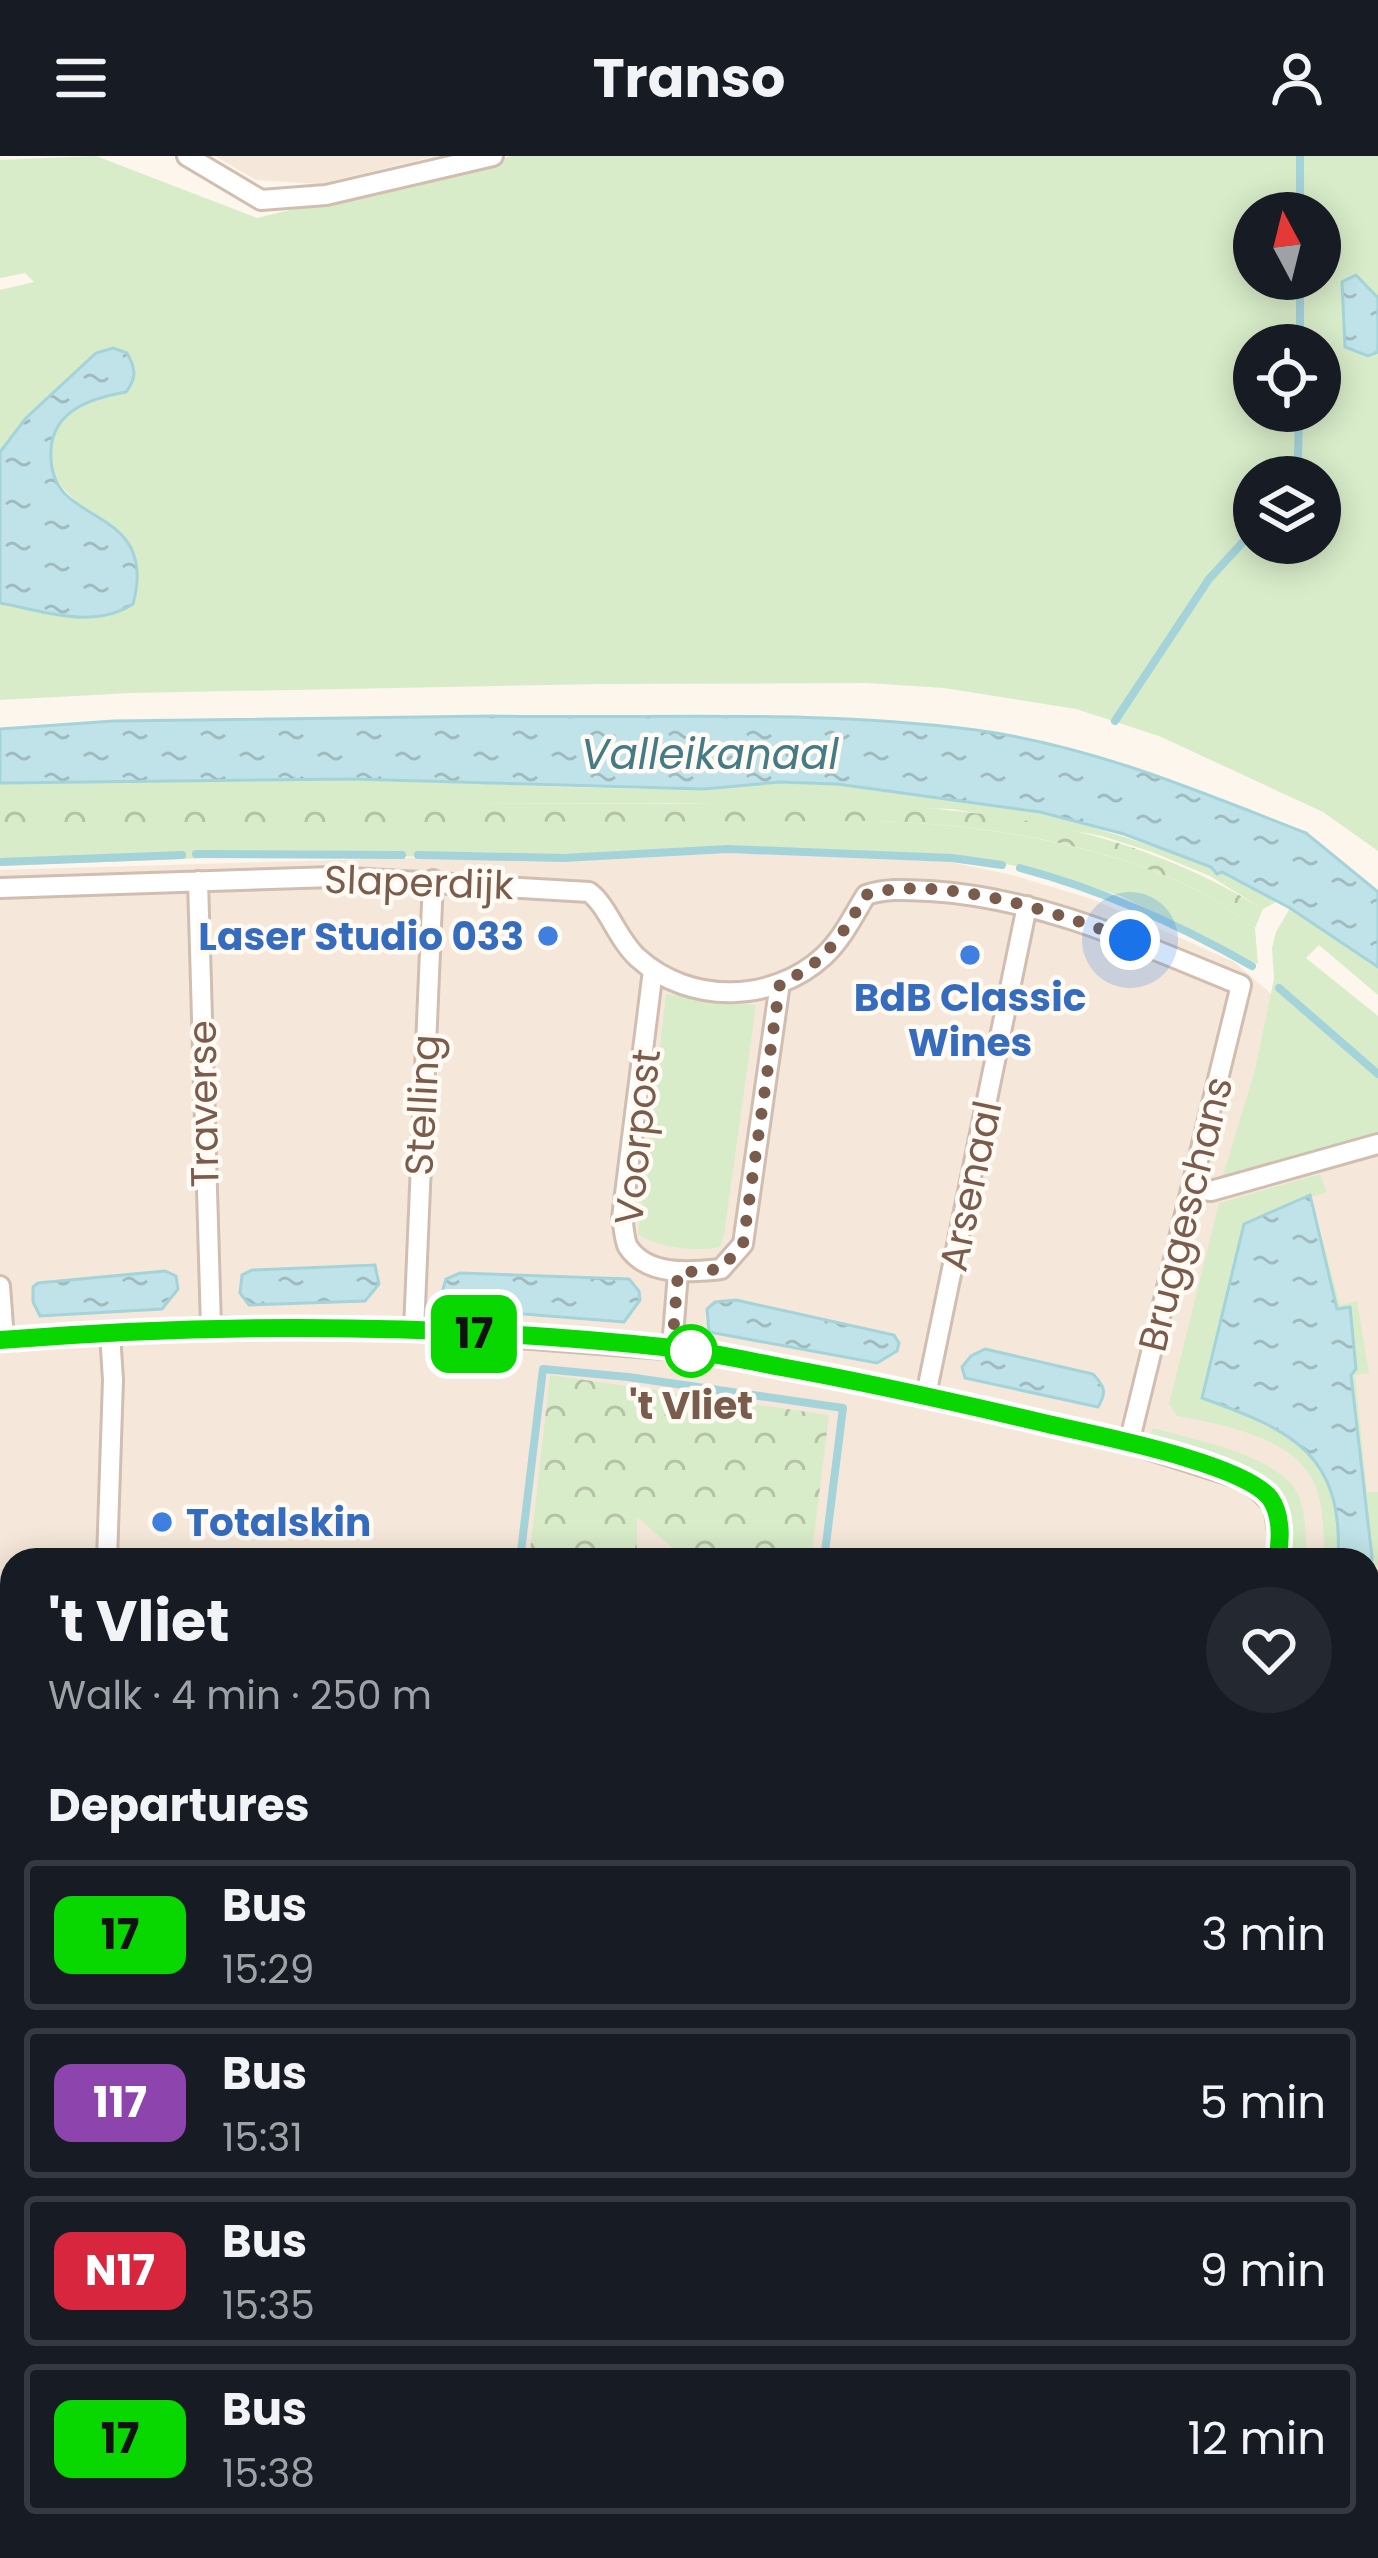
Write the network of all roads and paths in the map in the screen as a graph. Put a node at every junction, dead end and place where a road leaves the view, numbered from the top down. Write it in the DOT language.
graph roads {
  1 [pos="187,156"];
  2 [pos="493,156"];
  3 [pos="434,880"];
  4 [pos="198,881"];
  5 [pos="0,888"];
  6 [pos="1027,906"];
  7 [pos="653,970"];
  8 [pos="780,983"];
  9 [pos="1241,985"];
  10 [pos="1378,1144"];
  11 [pos="1193,1189"];
  12 [pos="678,1273"];
  13 [pos="0,1286"];
  14 [pos="211,1328"];
  15 [pos="414,1330"];
  16 [pos="110,1333"];
  17 [pos="2,1340"];
  18 [pos="672,1348"];
  19 [pos="926,1395"];
  20 [pos="1129,1443"];
  21 [pos="107,1548"];
  22 [pos="1278,1548"];
  1 -- 2 [label="street"];
  3 -- 4 [label="street, Slaperdijk"];
  3 -- 7 [label="street, Slaperdijk"];
  3 -- 15 [label="street, Stelling"];
  4 -- 5 [label="street, Slaperdijk"];
  4 -- 14 [label="street, Traverse"];
  6 -- 8 [label="street, Slaperdijk"];
  6 -- 9 [label="street, Slaperdijk"];
  6 -- 19 [label="street, Arsenaal"];
  7 -- 8 [label="street, Slaperdijk"];
  7 -- 12 [label="street, Voorpost"];
  8 -- 12 [label="street, Voorpost"];
  9 -- 11 [label="street, Bruggeschans"];
  10 -- 11 [label="street"];
  11 -- 20 [label="street, Bruggeschans"];
  12 -- 18 [label="street, Voorpost"];
  13 -- 17 [label="street"];
  14 -- 15 [label="street"];
  14 -- 16 [label="street"];
  15 -- 18 [label="street"];
  16 -- 17 [label="street"];
  16 -- 21 [label="street"];
  18 -- 19 [label="street"];
  19 -- 20 [label="street"];
  20 -- 22 [label="street"];
}
